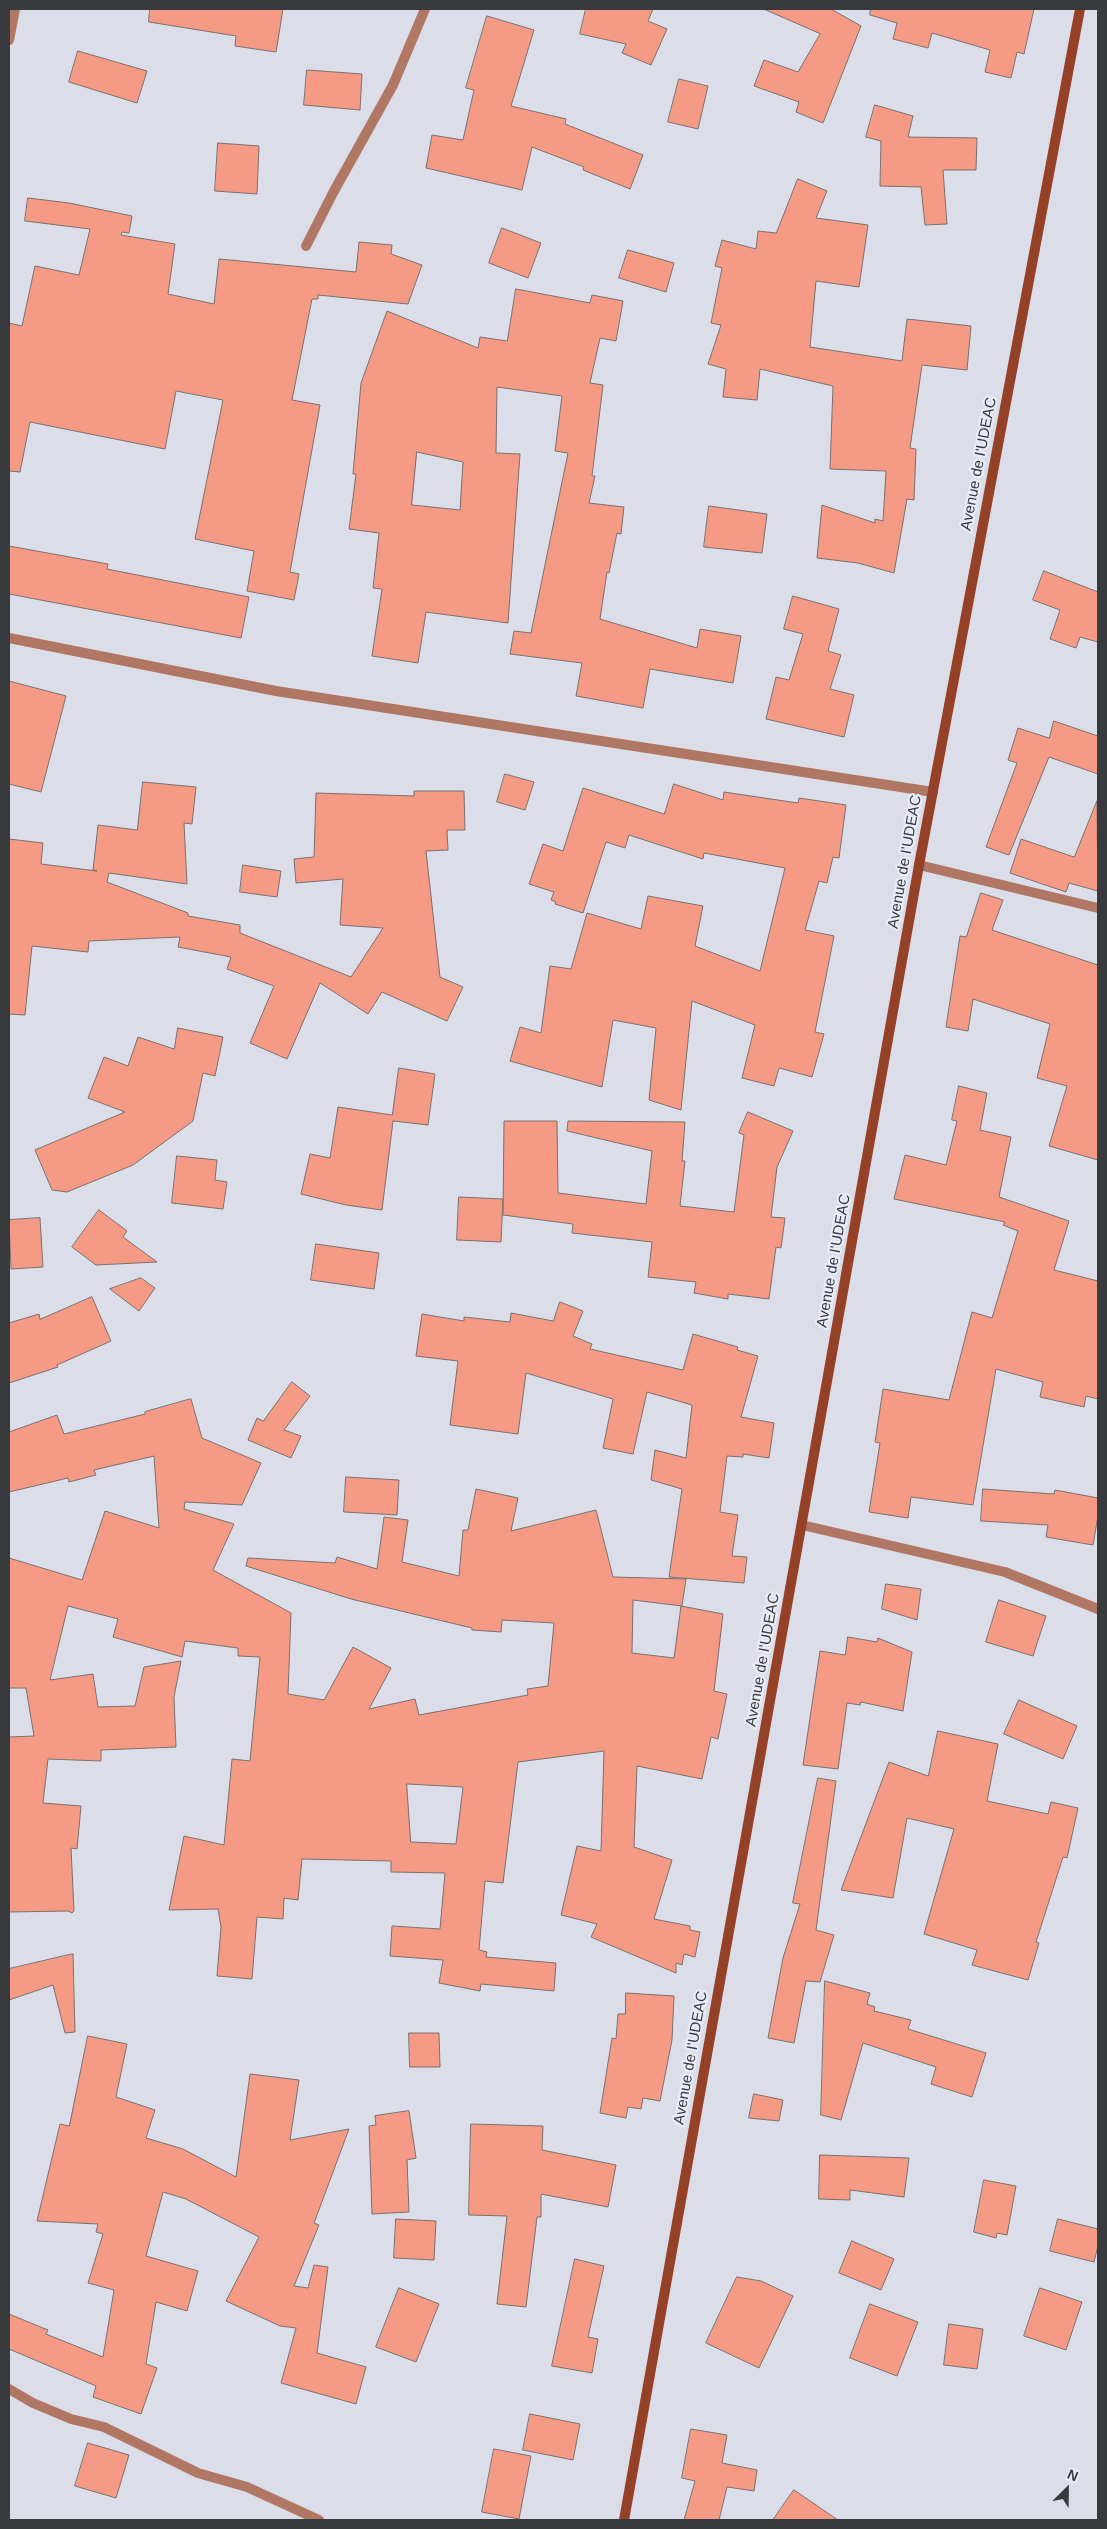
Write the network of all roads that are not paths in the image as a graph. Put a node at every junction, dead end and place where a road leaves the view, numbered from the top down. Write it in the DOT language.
graph roads {
  1 [pos="15,9"];
  2 [pos="425,9"];
  3 [pos="1080,9"];
  4 [pos="9,40"];
  5 [pos="306,246"];
  6 [pos="9,638"];
  7 [pos="933,792"];
  8 [pos="920,864"];
  9 [pos="1098,908"];
  10 [pos="802,1525"];
  11 [pos="1098,1609"];
  12 [pos="9,2389"];
  13 [pos="319,2520"];
  14 [pos="624,2520"];
  1 -- 4 [label="street"];
  2 -- 5 [label="street"];
  3 -- 7 [label="main road, Avenue de I'UDEAC"];
  6 -- 7 [label="street"];
  7 -- 8 [label="main road, Avenue de I'UDEAC"];
  8 -- 9 [label="street"];
  8 -- 10 [label="main road, Avenue de I'UDEAC"];
  10 -- 11 [label="street"];
  10 -- 14 [label="main road, Avenue de I'UDEAC"];
  12 -- 13 [label="street"];
}
